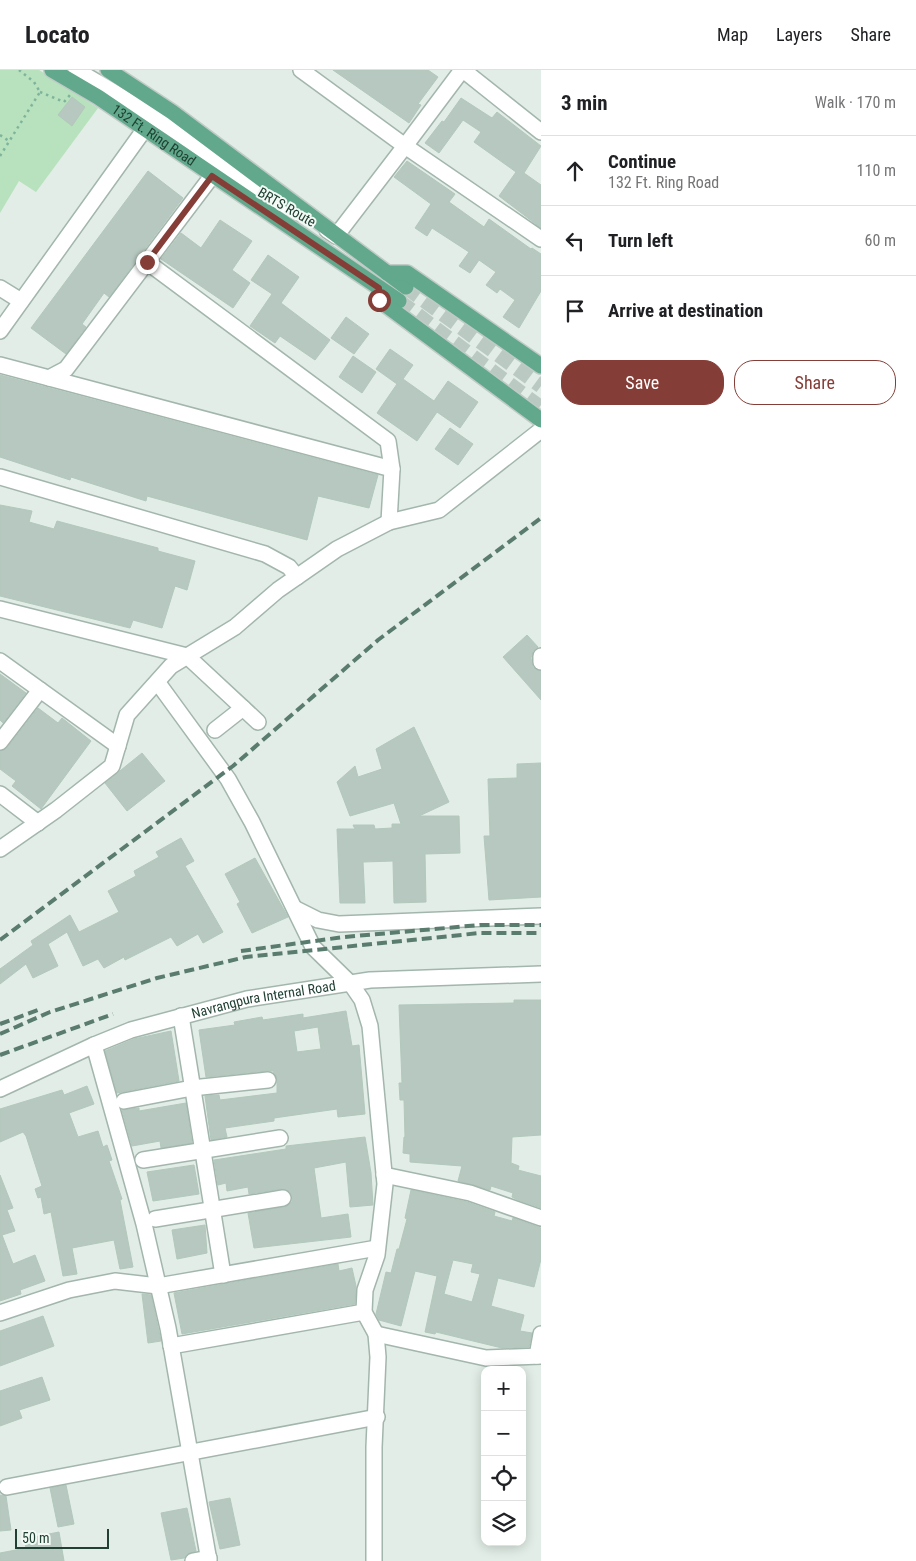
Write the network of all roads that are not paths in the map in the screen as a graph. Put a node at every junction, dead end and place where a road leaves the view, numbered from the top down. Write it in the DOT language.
graph roads {
  1 [pos="52,70"];
  2 [pos="76,70"];
  3 [pos="87,70"];
  4 [pos="108,70"];
  5 [pos="301,70"];
  6 [pos="462,70"];
  7 [pos="117,94"];
  8 [pos="144,130"];
  9 [pos="541,132"];
  10 [pos="405,146"];
  11 [pos="212,176"];
  12 [pos="239,178"];
  13 [pos="336,236"];
  14 [pos="541,239"];
  15 [pos="327,254"];
  16 [pos="147,262"];
  17 [pos="387,273"];
  18 [pos="406,287"];
  19 [pos="0,288"];
  20 [pos="379,288"];
  21 [pos="21,301"];
  22 [pos="399,301"];
  23 [pos="0,331"];
  24 [pos="0,365"];
  25 [pos="541,366"];
  26 [pos="49,378"];
  27 [pos="541,420"];
  28 [pos="541,430"];
  29 [pos="392,469"];
  30 [pos="0,477"];
  31 [pos="389,522"];
  32 [pos="297,577"];
  33 [pos="0,609"];
  34 [pos="187,656"];
  35 [pos="541,656"];
  36 [pos="0,661"];
  37 [pos="541,662"];
  38 [pos="158,683"];
  39 [pos="40,690"];
  40 [pos="243,708"];
  41 [pos="258,722"];
  42 [pos="216,730"];
  43 [pos="0,742"];
  44 [pos="118,746"];
  45 [pos="0,794"];
  46 [pos="38,823"];
  47 [pos="0,849"];
  48 [pos="296,909"];
  49 [pos="541,916"];
  50 [pos="541,974"];
  51 [pos="351,984"];
  52 [pos="180,1016"];
  53 [pos="94,1045"];
  54 [pos="268,1080"];
  55 [pos="192,1088"];
  56 [pos="0,1089"];
  57 [pos="124,1101"];
  58 [pos="280,1138"];
  59 [pos="202,1151"];
  60 [pos="143,1160"];
  61 [pos="384,1175"];
  62 [pos="283,1198"];
  63 [pos="212,1208"];
  64 [pos="541,1218"];
  65 [pos="155,1219"];
  66 [pos="378,1248"];
  67 [pos="223,1275"];
  68 [pos="158,1286"];
  69 [pos="364,1312"];
  70 [pos="0,1313"];
  71 [pos="376,1334"];
  72 [pos="541,1334"];
  73 [pos="171,1346"];
  74 [pos="539,1356"];
  75 [pos="377,1417"];
  76 [pos="190,1453"];
  77 [pos="7,1487"];
  78 [pos="209,1560"];
  79 [pos="194,1561"];
  80 [pos="374,1561"];
  1 -- 8 [label="main road, 132 Ft. Ring Road"];
  2 -- 7 [label="street"];
  3 -- 7 [label="street"];
  4 -- 13 [label="main road, 132 Ft. Ring Road"];
  5 -- 10 [label="street"];
  6 -- 9 [label="street"];
  6 -- 10 [label="street"];
  7 -- 12 [label="street, BRTS Route"];
  8 -- 11 [label="main road, 132 Ft. Ring Road"];
  8 -- 21 [label="street"];
  10 -- 13 [label="street"];
  10 -- 14 [label="street"];
  11 -- 15 [label="main road, 132 Ft. Ring Road"];
  11 -- 16 [label="street"];
  12 -- 13 [label="street, BRTS Route"];
  12 -- 15 [label="street, BRTS Route"];
  13 -- 17 [label="main road, 132 Ft. Ring Road"];
  15 -- 20 [label="main road, 132 Ft. Ring Road"];
  16 -- 26 [label="street"];
  16 -- 29 [label="street"];
  17 -- 18 [label="main road, 132 Ft. Ring Road"];
  17 -- 25 [label="main road"];
  19 -- 21 [label="street"];
  20 -- 22 [label="main road, 132 Ft. Ring Road"];
  20 -- 27 [label="main road"];
  21 -- 23 [label="street"];
  24 -- 26 [label="street"];
  26 -- 29 [label="street"];
  28 -- 31 [label="street"];
  29 -- 31 [label="street"];
  30 -- 32 [label="street"];
  31 -- 32 [label="street"];
  32 -- 34 [label="street"];
  33 -- 34 [label="street"];
  34 -- 38 [label="street"];
  34 -- 40 [label="street"];
  35 -- 37 [label="street"];
  36 -- 39 [label="street"];
  38 -- 44 [label="street"];
  38 -- 48 [label="street"];
  39 -- 43 [label="street"];
  39 -- 44 [label="street"];
  40 -- 41 [label="street"];
  40 -- 42 [label="street"];
  44 -- 46 [label="street"];
  45 -- 46 [label="street"];
  46 -- 47 [label="street"];
  48 -- 49 [label="street"];
  48 -- 51 [label="street"];
  50 -- 51 [label="street, Navrangpura Internal Road"];
  51 -- 52 [label="street, Navrangpura Internal Road"];
  51 -- 61 [label="street"];
  52 -- 53 [label="street, Navrangpura Internal Road"];
  52 -- 55 [label="street"];
  53 -- 56 [label="street, Navrangpura Internal Road"];
  53 -- 68 [label="street"];
  54 -- 55 [label="street"];
  55 -- 57 [label="street"];
  55 -- 59 [label="street"];
  58 -- 59 [label="street"];
  59 -- 60 [label="street"];
  59 -- 63 [label="street"];
  61 -- 64 [label="street"];
  61 -- 66 [label="street"];
  62 -- 63 [label="street"];
  63 -- 65 [label="street"];
  63 -- 67 [label="street"];
  66 -- 67 [label="street"];
  66 -- 69 [label="street"];
  67 -- 68 [label="street"];
  68 -- 70 [label="street"];
  68 -- 73 [label="street"];
  69 -- 71 [label="street"];
  69 -- 73 [label="street"];
  71 -- 74 [label="street"];
  71 -- 75 [label="street"];
  72 -- 74 [label="street"];
  73 -- 76 [label="street"];
  75 -- 76 [label="street"];
  75 -- 80 [label="street"];
  76 -- 77 [label="street"];
  76 -- 78 [label="street"];
  78 -- 79 [label="street"];
}
